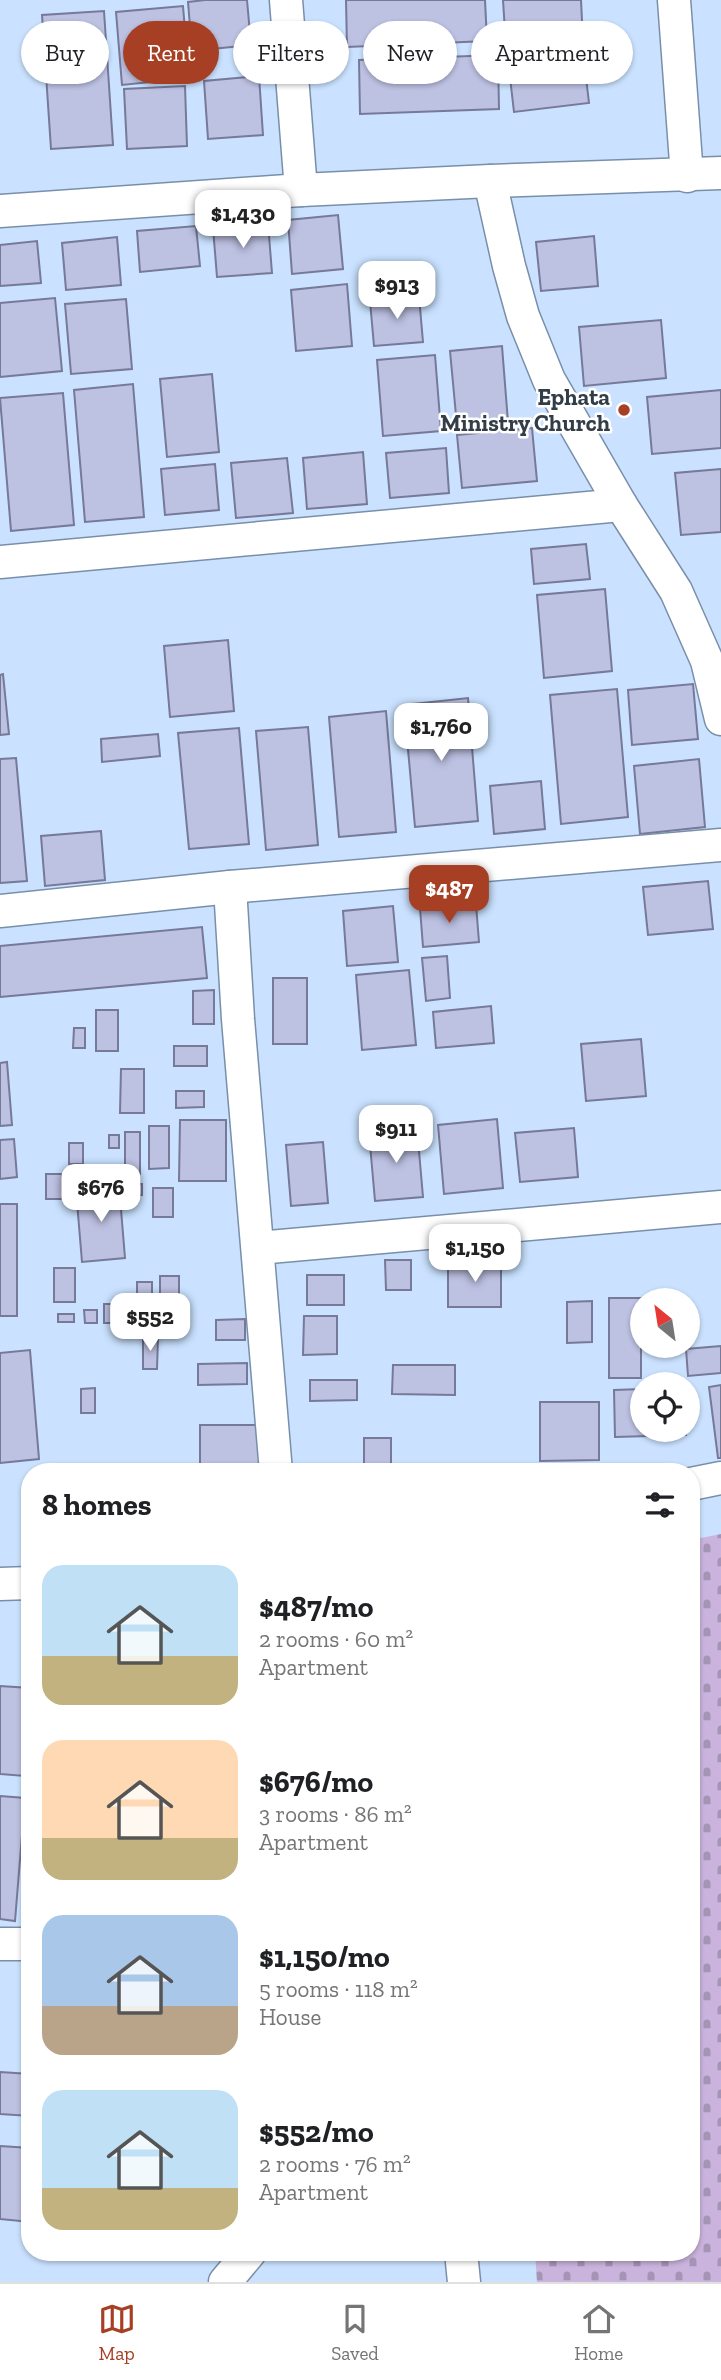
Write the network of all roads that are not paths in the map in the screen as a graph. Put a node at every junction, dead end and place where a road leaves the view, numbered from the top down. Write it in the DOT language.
graph roads {
  1 [pos="286,0"];
  2 [pos="674,0"];
  3 [pos="721,173"];
  4 [pos="687,176"];
  5 [pos="491,181"];
  6 [pos="302,190"];
  7 [pos="0,211"];
  8 [pos="621,505"];
  9 [pos="0,562"];
  10 [pos="721,719"];
  11 [pos="721,845"];
  12 [pos="230,887"];
  13 [pos="0,911"];
  14 [pos="721,1207"];
  15 [pos="258,1248"];
  16 [pos="275,1463"];
  17 [pos="721,1478"];
  18 [pos="700,1482"];
  19 [pos="21,1583"];
  20 [pos="0,1584"];
  21 [pos="0,1944"];
  22 [pos="21,1944"];
  23 [pos="242,2261"];
  24 [pos="462,2261"];
  25 [pos="225,2282"];
  26 [pos="464,2282"];
  1 -- 6 [label="street"];
  2 -- 4 [label="street"];
  3 -- 4 [label="street"];
  4 -- 5 [label="street"];
  5 -- 6 [label="street"];
  5 -- 8 [label="street"];
  6 -- 7 [label="street"];
  8 -- 9 [label="street"];
  8 -- 10 [label="street"];
  11 -- 12 [label="street"];
  12 -- 13 [label="street"];
  12 -- 15 [label="street"];
  14 -- 15 [label="street"];
  15 -- 16 [label="street"];
  17 -- 18 [label="street"];
  19 -- 20 [label="street"];
  21 -- 22 [label="street"];
  23 -- 25 [label="street"];
  24 -- 26 [label="street"];
}
